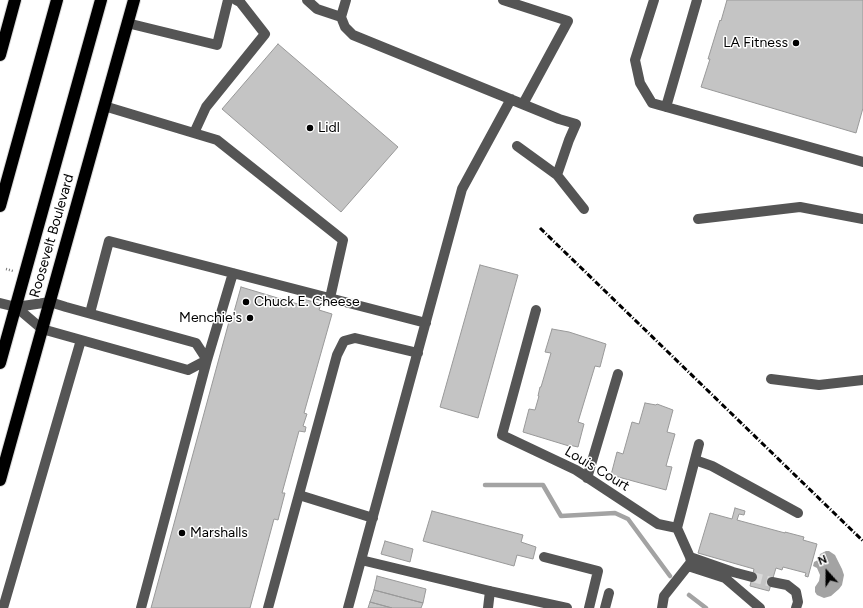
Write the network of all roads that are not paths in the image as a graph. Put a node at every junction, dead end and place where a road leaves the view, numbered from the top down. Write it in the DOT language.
graph roads {
  1 [pos="15,0"];
  2 [pos="57,0"];
  3 [pos="101,0"];
  4 [pos="134,0"];
  5 [pos="228,0"];
  6 [pos="236,0"];
  7 [pos="308,0"];
  8 [pos="346,0"];
  9 [pos="503,0"];
  10 [pos="654,0"];
  11 [pos="697,0"];
  12 [pos="341,17"];
  13 [pos="127,23"];
  14 [pos="0,55"];
  15 [pos="511,99"];
  16 [pos="524,104"];
  17 [pos="104,106"];
  18 [pos="666,107"];
  19 [pos="194,133"];
  20 [pos="517,146"];
  21 [pos="863,162"];
  22 [pos="558,175"];
  23 [pos="0,206"];
  24 [pos="584,209"];
  25 [pos="698,219"];
  26 [pos="863,219"];
  27 [pos="232,273"];
  28 [pos="330,298"];
  29 [pos="50,302"];
  30 [pos="0,303"];
  31 [pos="16,307"];
  32 [pos="536,310"];
  33 [pos="90,313"];
  34 [pos="426,324"];
  35 [pos="42,329"];
  36 [pos="81,340"];
  37 [pos="418,353"];
  38 [pos="207,360"];
  39 [pos="0,363"];
  40 [pos="618,374"];
  41 [pos="771,379"];
  42 [pos="863,380"];
  43 [pos="699,444"];
  44 [pos="695,460"];
  45 [pos="588,478"];
  46 [pos="0,480"];
  47 [pos="299,495"];
  48 [pos="798,513"];
  49 [pos="372,518"];
  50 [pos="677,528"];
  51 [pos="544,557"];
  52 [pos="361,560"];
  53 [pos="689,562"];
  54 [pos="752,577"];
  55 [pos="772,582"];
  56 [pos="490,591"];
  57 [pos="609,593"];
  58 [pos="3,608"];
  59 [pos="141,608"];
  60 [pos="268,608"];
  61 [pos="348,608"];
  62 [pos="488,608"];
  63 [pos="567,608"];
  64 [pos="589,608"];
  65 [pos="605,608"];
  66 [pos="662,608"];
  67 [pos="760,608"];
  68 [pos="796,608"];
  1 -- 14 [label="highway"];
  2 -- 23 [label="highway"];
  3 -- 31 [label="highway, Roosevelt Boulevard"];
  4 -- 13 [label="highway, Roosevelt Boulevard"];
  5 -- 13 [label="street"];
  6 -- 19 [label="street"];
  7 -- 12 [label="street"];
  8 -- 12 [label="street"];
  9 -- 16 [label="street"];
  10 -- 18 [label="street"];
  11 -- 18 [label="street"];
  12 -- 15 [label="street"];
  13 -- 17 [label="highway, Roosevelt Boulevard"];
  15 -- 16 [label="street"];
  15 -- 34 [label="street"];
  16 -- 22 [label="street"];
  17 -- 19 [label="street"];
  17 -- 29 [label="highway, Roosevelt Boulevard"];
  18 -- 21 [label="street"];
  19 -- 28 [label="street"];
  20 -- 22 [label="street"];
  22 -- 24 [label="street"];
  25 -- 26 [label="street"];
  27 -- 28 [label="street"];
  27 -- 33 [label="street"];
  27 -- 38 [label="street"];
  28 -- 34 [label="street"];
  29 -- 31 [label="street"];
  29 -- 33 [label="street"];
  29 -- 35 [label="highway, Roosevelt Boulevard"];
  30 -- 31 [label="street"];
  31 -- 35 [label="street"];
  31 -- 39 [label="highway, Roosevelt Boulevard"];
  32 -- 45 [label="street, Louis Court"];
  33 -- 38 [label="street"];
  34 -- 37 [label="street"];
  35 -- 36 [label="street"];
  35 -- 46 [label="highway, Roosevelt Boulevard"];
  36 -- 38 [label="street"];
  36 -- 58 [label="street"];
  37 -- 47 [label="street"];
  37 -- 49 [label="street"];
  38 -- 59 [label="street"];
  40 -- 45 [label="street"];
  41 -- 42 [label="street"];
  43 -- 44 [label="street"];
  44 -- 48 [label="street"];
  44 -- 50 [label="street"];
  45 -- 50 [label="street, Louis Court"];
  47 -- 49 [label="street"];
  47 -- 60 [label="street"];
  49 -- 52 [label="street"];
  50 -- 53 [label="street"];
  51 -- 64 [label="street"];
  52 -- 56 [label="street"];
  52 -- 61 [label="street"];
  53 -- 54 [label="street"];
  53 -- 66 [label="street"];
  53 -- 67 [label="street"];
  55 -- 68 [label="street"];
  56 -- 62 [label="street"];
  56 -- 63 [label="street"];
  57 -- 65 [label="street"];
}
